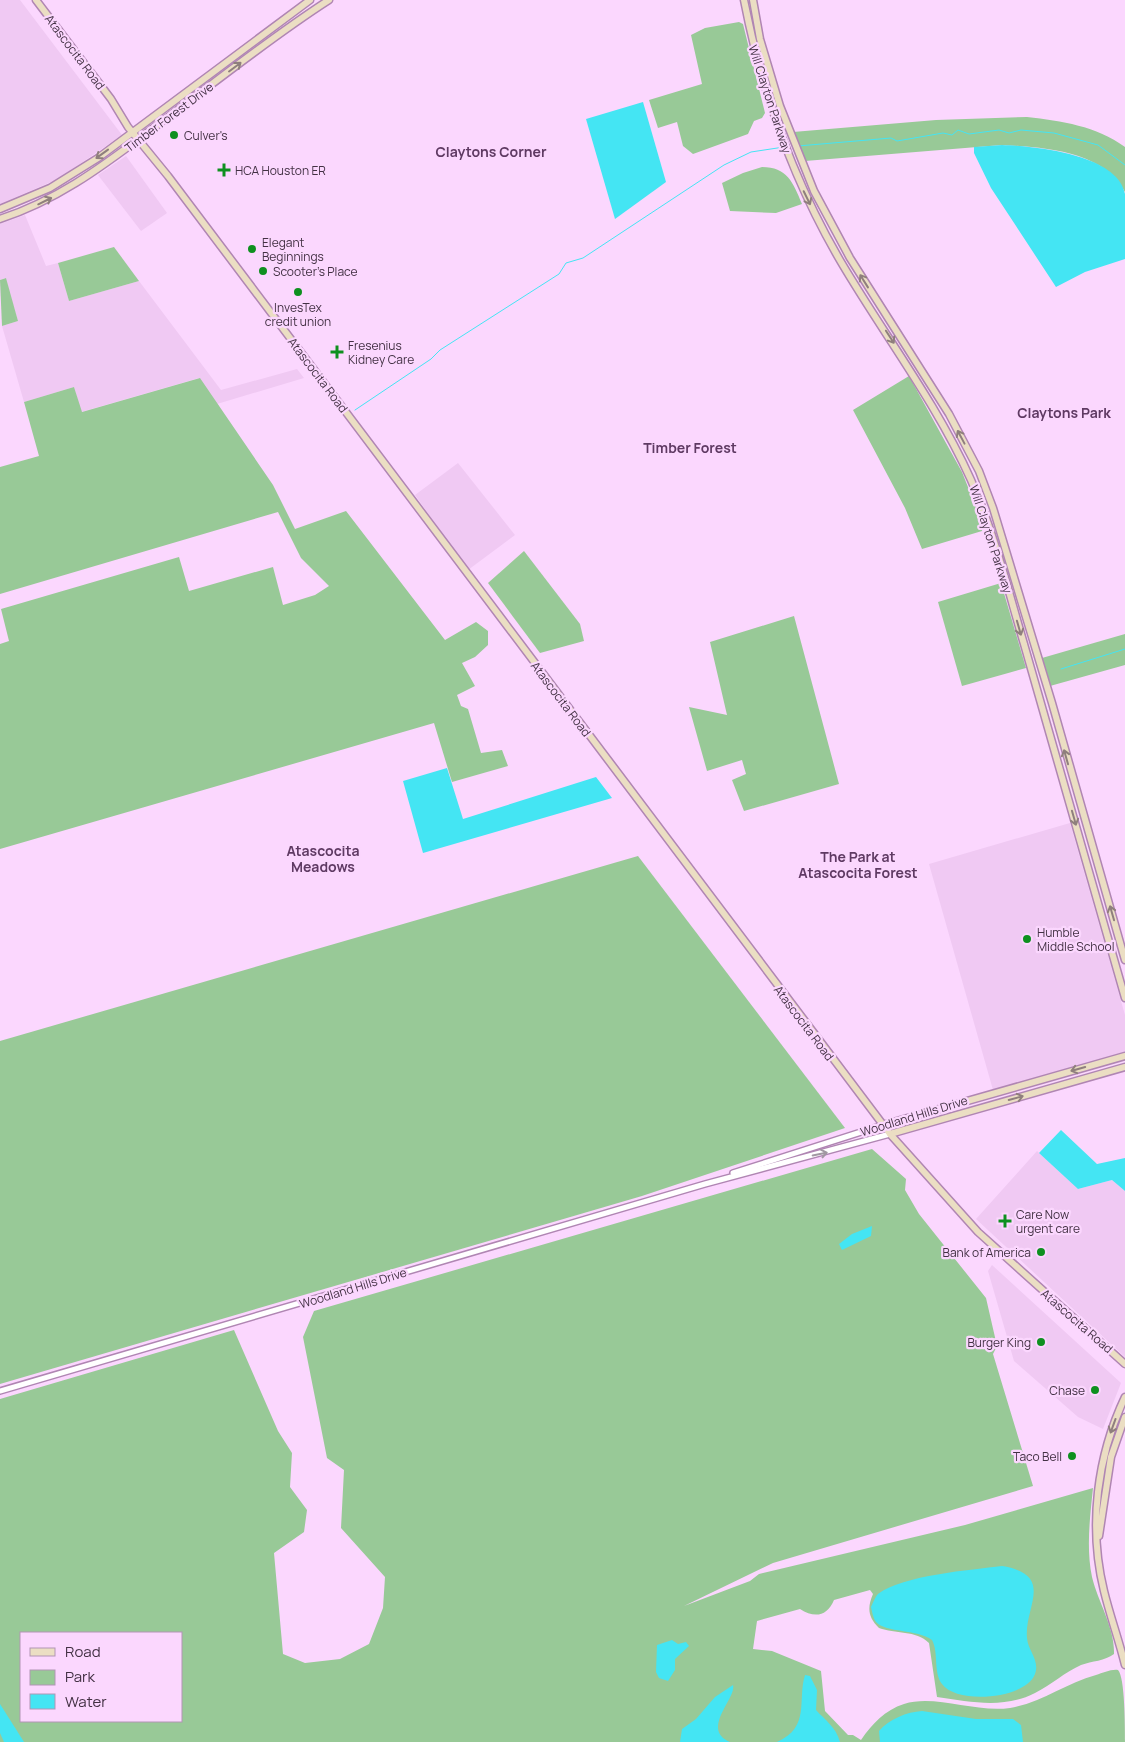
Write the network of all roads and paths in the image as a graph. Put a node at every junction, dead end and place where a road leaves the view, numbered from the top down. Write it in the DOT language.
graph roads {
  1 [pos="36,0"];
  2 [pos="310,0"];
  3 [pos="329,0"];
  4 [pos="744,0"];
  5 [pos="753,0"];
  6 [pos="302,5"];
  7 [pos="308,14"];
  8 [pos="779,103"];
  9 [pos="770,106"];
  10 [pos="132,132"];
  11 [pos="138,140"];
  12 [pos="0,209"];
  13 [pos="0,219"];
  14 [pos="855,266"];
  15 [pos="847,271"];
  16 [pos="931,384"];
  17 [pos="924,390"];
  18 [pos="973,458"];
  19 [pos="964,464"];
  20 [pos="1022,606"];
  21 [pos="1014,609"];
  22 [pos="1077,794"];
  23 [pos="1068,796"];
  24 [pos="1102,877"];
  25 [pos="1092,880"];
  26 [pos="1125,960"];
  27 [pos="1125,998"];
  28 [pos="1125,1056"];
  29 [pos="1125,1067"];
  30 [pos="1049,1078"];
  31 [pos="1050,1088"];
  32 [pos="883,1125"];
  33 [pos="890,1134"];
  34 [pos="705,1184"];
  35 [pos="1125,1364"];
  36 [pos="0,1391"];
  37 [pos="1125,1397"];
  38 [pos="1125,1417"];
  39 [pos="1104,1456"];
  40 [pos="1111,1457"];
  41 [pos="1097,1542"];
  42 [pos="1125,1665"];
  1 -- 10 [label="main road, Atascocita Road"];
  2 -- 6 [label="main road, Timber Forest Drive"];
  3 -- 7 [label="main road, Timber Forest Drive"];
  4 -- 9 [label="main road, Will Clayton Parkway"];
  5 -- 8 [label="main road, Will Clayton Parkway"];
  6 -- 7 [label="main road"];
  6 -- 10 [label="main road, Timber Forest Drive"];
  11 -- 7 [label="main road, Timber Forest Drive, one-way"];
  8 -- 9 [label="main road"];
  8 -- 14 [label="main road, Will Clayton Parkway"];
  9 -- 15 [label="main road, Will Clayton Parkway, one-way"];
  10 -- 11 [label="main road, Atascocita Road"];
  10 -- 12 [label="main road, Timber Forest Drive, one-way"];
  13 -- 11 [label="main road, Timber Forest Drive, one-way"];
  11 -- 32 [label="main road, Atascocita Road"];
  14 -- 15 [label="main road"];
  16 -- 14 [label="main road, Will Clayton Parkway, one-way"];
  15 -- 17 [label="main road, Will Clayton Parkway, one-way"];
  16 -- 17 [label="main road"];
  18 -- 16 [label="main road, Will Clayton Parkway, one-way"];
  17 -- 19 [label="main road, Will Clayton Parkway"];
  18 -- 19 [label="main road"];
  18 -- 20 [label="main road, Will Clayton Parkway"];
  19 -- 21 [label="main road, Will Clayton Parkway"];
  20 -- 21 [label="main road"];
  22 -- 20 [label="main road, Will Clayton Parkway, one-way"];
  21 -- 23 [label="main road, Will Clayton Parkway, one-way"];
  22 -- 23 [label="main road"];
  22 -- 24 [label="main road, Will Clayton Parkway"];
  23 -- 25 [label="main road, Will Clayton Parkway, one-way"];
  24 -- 25 [label="main road"];
  26 -- 24 [label="main road, Will Clayton Parkway, one-way"];
  25 -- 27 [label="main road, Will Clayton Parkway"];
  28 -- 30 [label="main road, Woodland Hills Drive, one-way"];
  29 -- 31 [label="main road, Woodland Hills Drive"];
  30 -- 31 [label="main road"];
  30 -- 32 [label="main road, Woodland Hills Drive"];
  33 -- 31 [label="main road, Woodland Hills Drive, one-way"];
  32 -- 33 [label="main road, Atascocita Road"];
  32 -- 34 [label="street, Woodland Hills Drive"];
  34 -- 33 [label="street, Woodland Hills Drive, one-way"];
  33 -- 35 [label="main road, Atascocita Road"];
  34 -- 36 [label="street, Woodland Hills Drive"];
  37 -- 39 [label="main road, one-way"];
  38 -- 40 [label="main road"];
  39 -- 40 [label="main road"];
  39 -- 41 [label="main road"];
  40 -- 41 [label="main road"];
  41 -- 42 [label="main road"];
}
